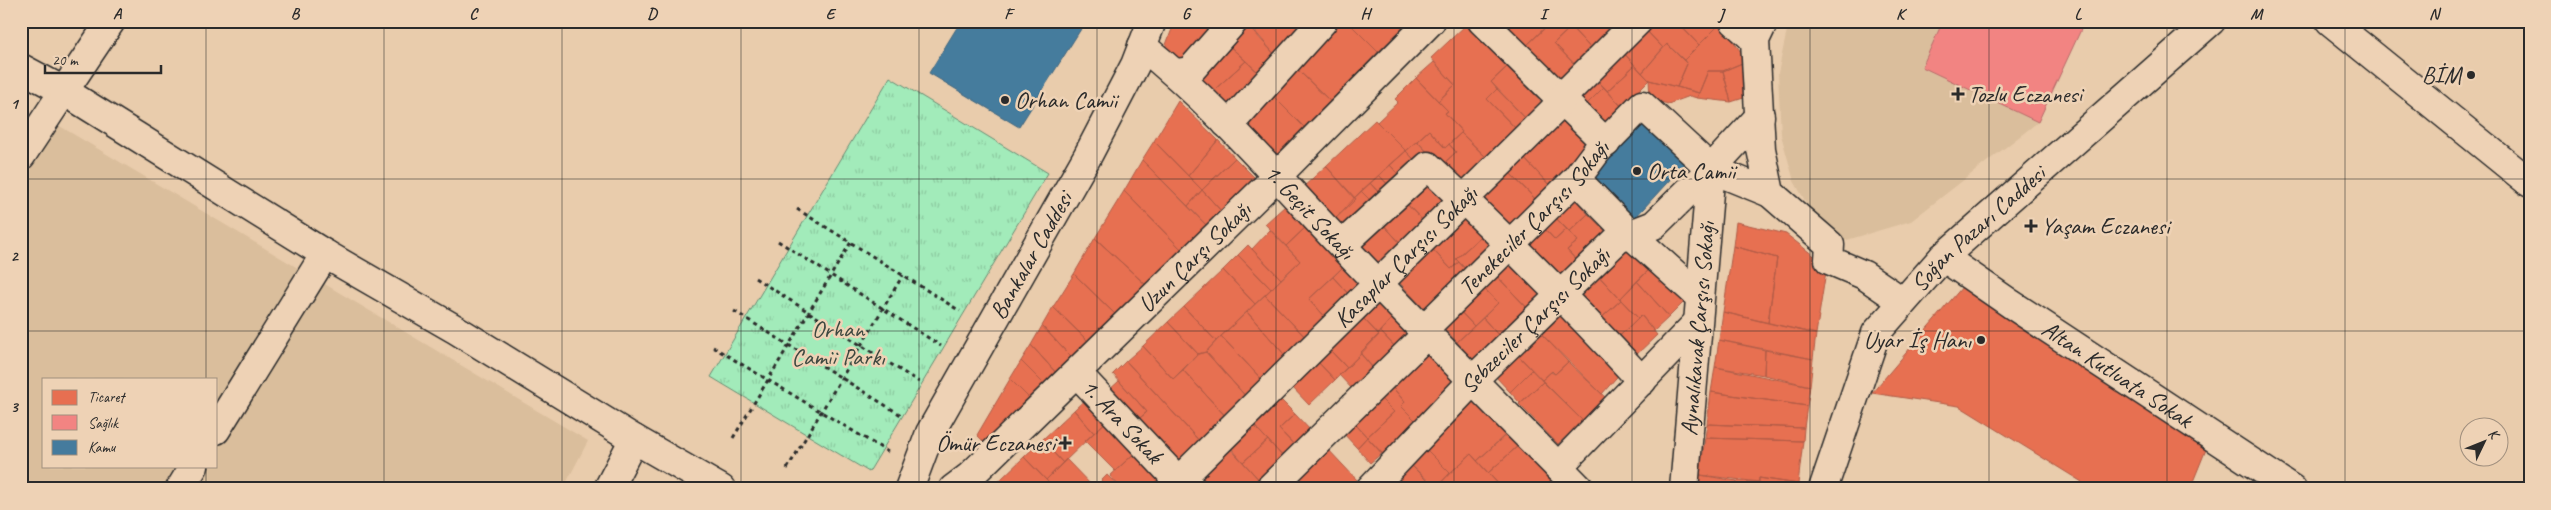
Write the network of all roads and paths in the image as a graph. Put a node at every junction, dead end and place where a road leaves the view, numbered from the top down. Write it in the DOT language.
graph roads {
  1 [pos="111,21"];
  2 [pos="1152,21"];
  3 [pos="1234,21"];
  4 [pos="1323,21"];
  5 [pos="1431,21"];
  6 [pos="1482,21"];
  7 [pos="1638,21"];
  8 [pos="1734,21"];
  9 [pos="2211,21"];
  10 [pos="2330,21"];
  11 [pos="1760,30"];
  12 [pos="1142,46"];
  13 [pos="21,68"];
  14 [pos="1176,73"];
  15 [pos="64,91"];
  16 [pos="1561,102"];
  17 [pos="1760,116"];
  18 [pos="1226,123"];
  19 [pos="1606,143"];
  20 [pos="21,156"];
  21 [pos="1711,169"];
  22 [pos="1276,176"];
  23 [pos="1576,179"];
  24 [pos="2530,183"];
  25 [pos="1770,193"];
  26 [pos="1464,199"];
  27 [pos="797,209"];
  28 [pos="1629,233"];
  29 [pos="778,241"];
  30 [pos="851,242"];
  31 [pos="1510,244"];
  32 [pos="1342,245"];
  33 [pos="325,254"];
  34 [pos="1943,257"];
  35 [pos="831,275"];
  36 [pos="903,275"];
  37 [pos="755,278"];
  38 [pos="1378,283"];
  39 [pos="1559,295"];
  40 [pos="1699,296"];
  41 [pos="1902,301"];
  42 [pos="883,308"];
  43 [pos="734,311"];
  44 [pos="809,312"];
  45 [pos="1697,323"];
  46 [pos="988,329"];
  47 [pos="1425,332"];
  48 [pos="788,345"];
  49 [pos="861,345"];
  50 [pos="712,347"];
  51 [pos="968,364"];
  52 [pos="1077,373"];
  53 [pos="841,378"];
  54 [pos="768,380"];
  55 [pos="1642,380"];
  56 [pos="1473,382"];
  57 [pos="947,401"];
  58 [pos="821,412"];
  59 [pos="218,427"];
  60 [pos="930,433"];
  61 [pos="733,438"];
  62 [pos="634,439"];
  63 [pos="1558,467"];
  64 [pos="193,468"];
  65 [pos="787,469"];
  66 [pos="913,479"];
  67 [pos="1180,486"];
  68 [pos="2283,486"];
  69 [pos="180,489"];
  70 [pos="608,489"];
  71 [pos="721,489"];
  72 [pos="953,489"];
  73 [pos="1269,489"];
  74 [pos="1370,489"];
  75 [pos="1580,489"];
  76 [pos="1684,489"];
  77 [pos="1823,489"];
  1 -- 15 [label="street"];
  2 -- 12 [label="street, Bankalar Caddesi"];
  3 -- 14 [label="street"];
  4 -- 18 [label="street"];
  5 -- 22 [label="street, Uzun Çarşı Sokağı"];
  6 -- 16 [label="street"];
  7 -- 16 [label="street, Kasaplar Çarşısı Sokağı"];
  8 -- 11 [label="street"];
  9 -- 34 [label="street, Soğan Pazarı Caddesi"];
  10 -- 24 [label="street"];
  11 -- 17 [label="street"];
  12 -- 14 [label="street, 1. Geçit Sokağı"];
  12 -- 46 [label="street, Bankalar Caddesi"];
  13 -- 15 [label="street"];
  14 -- 18 [label="street, 1. Geçit Sokağı"];
  15 -- 20 [label="street"];
  15 -- 33 [label="street"];
  16 -- 19 [label="street"];
  16 -- 26 [label="street, Kasaplar Çarşısı Sokağı"];
  17 -- 21 [label="street, Sebzeciler Çarşısı Sokağı"];
  17 -- 25 [label="street"];
  18 -- 22 [label="street, 1. Geçit Sokağı"];
  19 -- 21 [label="street, Tenekeciler Çarşısı Sokağı"];
  19 -- 23 [label="street, Tenekeciler Çarşısı Sokağı"];
  21 -- 25 [label="street"];
  21 -- 28 [label="street, Sebzeciler Çarşısı Sokağı"];
  21 -- 40 [label="street, Aynalıkavak Çarşısı Sokağı"];
  22 -- 32 [label="street, 1. Geçit Sokağı"];
  22 -- 52 [label="street, Uzun Çarşı Sokağı"];
  23 -- 28 [label="street"];
  23 -- 31 [label="street, Tenekeciler Çarşısı Sokağı"];
  25 -- 41 [label="street"];
  26 -- 31 [label="street"];
  26 -- 32 [label="street"];
  26 -- 38 [label="street, Kasaplar Çarşısı Sokağı"];
  27 -- 30 [label="path"];
  28 -- 39 [label="street, Sebzeciler Çarşısı Sokağı"];
  28 -- 40 [label="street"];
  29 -- 35 [label="path"];
  30 -- 35 [label="path"];
  30 -- 36 [label="path"];
  31 -- 39 [label="street"];
  31 -- 47 [label="street, Tenekeciler Çarşısı Sokağı"];
  32 -- 38 [label="street, 1. Geçit Sokağı"];
  33 -- 59 [label="street"];
  33 -- 62 [label="street"];
  34 -- 41 [label="street, Soğan Pazarı Caddesi"];
  34 -- 68 [label="street, Altan Kutluata Sokak"];
  35 -- 42 [label="path"];
  35 -- 44 [label="path"];
  36 -- 42 [label="path"];
  36 -- 46 [label="path"];
  37 -- 44 [label="path"];
  38 -- 47 [label="street, 1. Geçit Sokağı"];
  38 -- 67 [label="street, Kasaplar Çarşısı Sokağı"];
  39 -- 55 [label="street"];
  39 -- 56 [label="street, Sebzeciler Çarşısı Sokağı"];
  40 -- 45 [label="street, Aynalıkavak Çarşısı Sokağı"];
  41 -- 77 [label="street, Soğan Pazarı Caddesi"];
  42 -- 49 [label="path"];
  42 -- 51 [label="path"];
  43 -- 48 [label="path"];
  44 -- 48 [label="path"];
  44 -- 49 [label="path"];
  45 -- 55 [label="street"];
  45 -- 76 [label="street, Aynalıkavak Çarşısı Sokağı"];
  46 -- 51 [label="street, Bankalar Caddesi"];
  47 -- 56 [label="street, 1. Geçit Sokağı"];
  47 -- 73 [label="street, Tenekeciler Çarşısı Sokağı"];
  48 -- 53 [label="path"];
  48 -- 54 [label="path"];
  49 -- 53 [label="path"];
  49 -- 57 [label="path"];
  50 -- 54 [label="path"];
  51 -- 57 [label="street, Bankalar Caddesi"];
  52 -- 67 [label="street, 1. Ara Sokak"];
  52 -- 72 [label="street, Uzun Çarşı Sokağı"];
  53 -- 58 [label="path"];
  53 -- 60 [label="path"];
  54 -- 58 [label="path"];
  54 -- 61 [label="path"];
  55 -- 63 [label="street"];
  56 -- 63 [label="street, 1. Geçit Sokağı"];
  56 -- 74 [label="street, Sebzeciler Çarşısı Sokağı"];
  57 -- 60 [label="street, Bankalar Caddesi"];
  58 -- 65 [label="path"];
  58 -- 66 [label="path"];
  60 -- 66 [label="street, Bankalar Caddesi"];
  62 -- 70 [label="street"];
  62 -- 71 [label="street"];
  63 -- 75 [label="street, 1. Geçit Sokağı"];
  64 -- 69 [label="street"];
}
